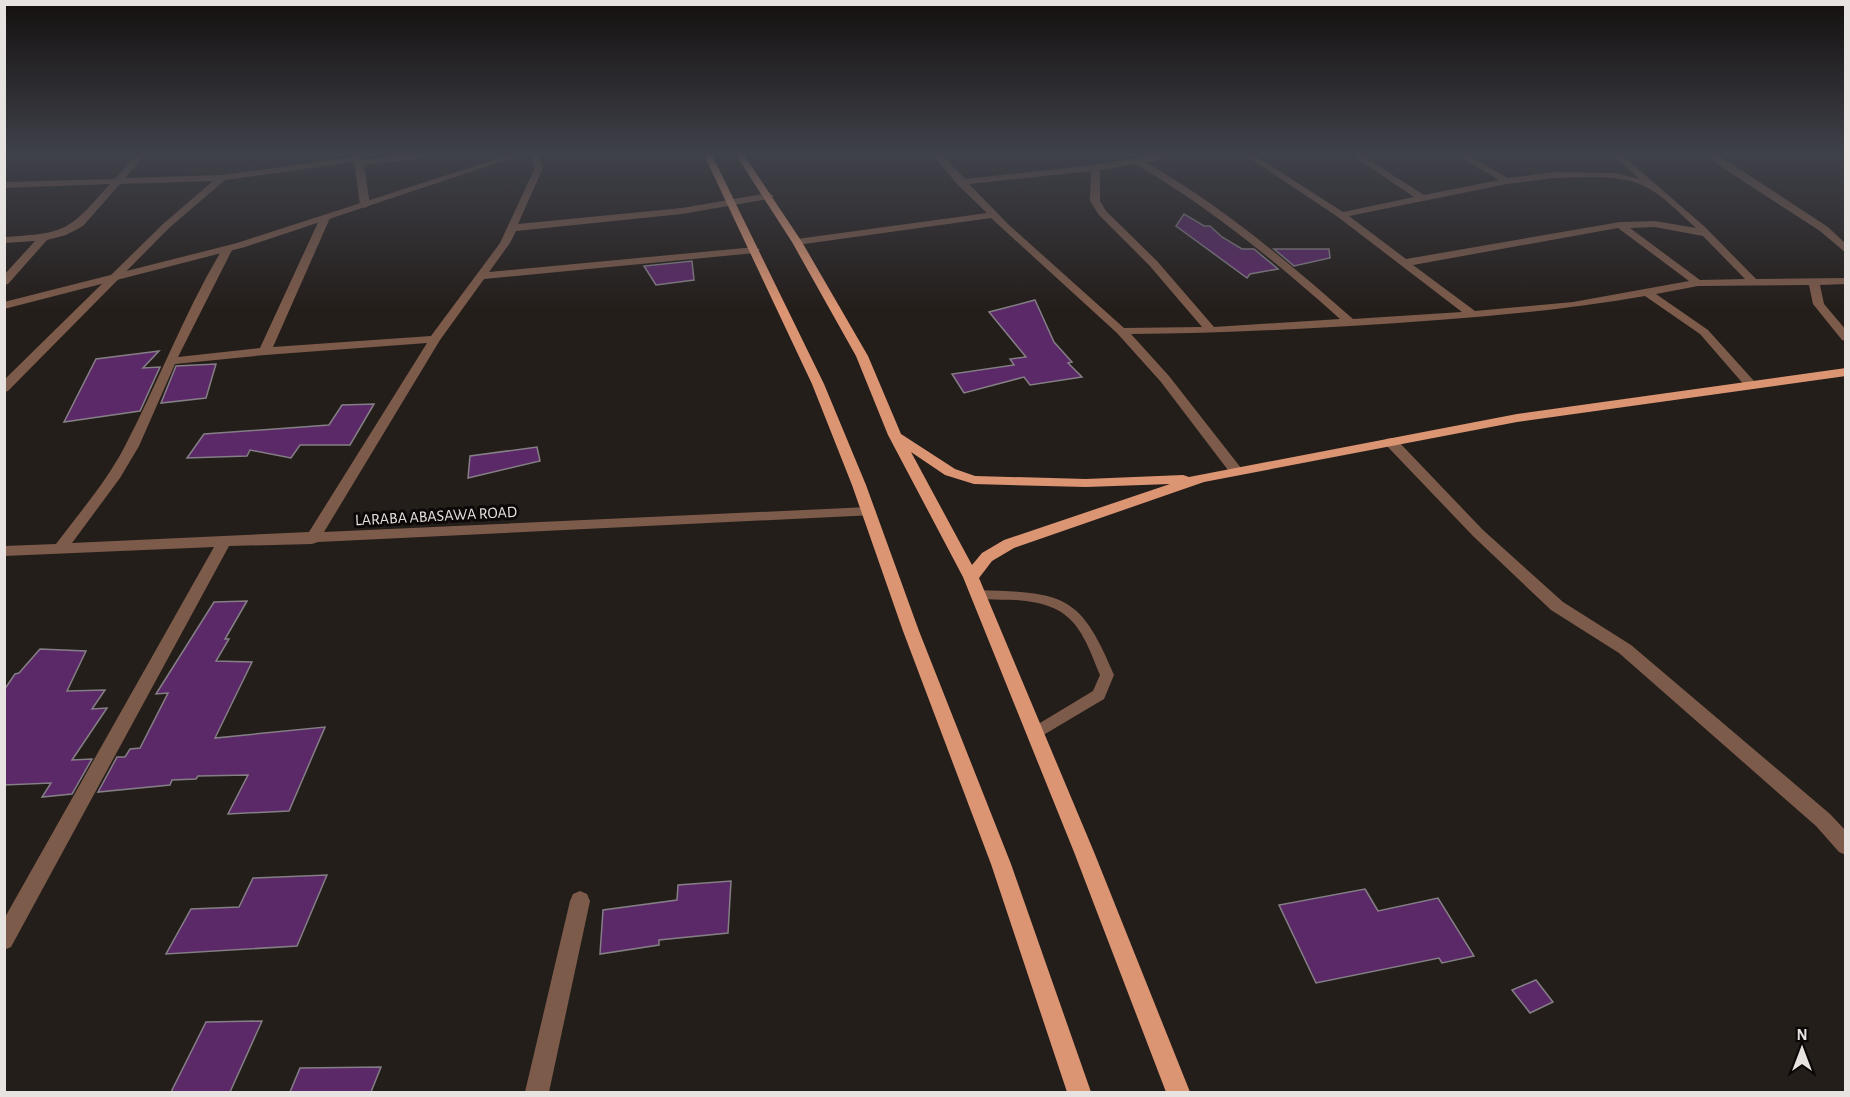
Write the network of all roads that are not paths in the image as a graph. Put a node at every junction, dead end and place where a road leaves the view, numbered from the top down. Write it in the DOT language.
graph roads {
  1 [pos="95,206"];
  2 [pos="189,206"];
  3 [pos="361,206"];
  4 [pos="522,206"];
  5 [pos="704,206"];
  6 [pos="733,206"];
  7 [pos="775,206"];
  8 [pos="985,206"];
  9 [pos="1098,206"];
  10 [pos="1207,206"];
  11 [pos="1327,206"];
  12 [pos="1383,206"];
  13 [pos="1676,206"];
  14 [pos="1789,206"];
  15 [pos="994,215"];
  16 [pos="1341,215"];
  17 [pos="325,218"];
  18 [pos="1620,225"];
  19 [pos="512,228"];
  20 [pos="1704,233"];
  21 [pos="44,237"];
  22 [pos="4,240"];
  23 [pos="797,242"];
  24 [pos="226,250"];
  25 [pos="756,250"];
  26 [pos="1845,250"];
  27 [pos="1404,263"];
  28 [pos="1845,275"];
  29 [pos="482,276"];
  30 [pos="112,280"];
  31 [pos="1813,280"];
  32 [pos="1752,281"];
  33 [pos="1845,281"];
  34 [pos="4,282"];
  35 [pos="1698,283"];
  36 [pos="1647,292"];
  37 [pos="4,306"];
  38 [pos="1473,315"];
  39 [pos="1350,322"];
  40 [pos="1211,330"];
  41 [pos="1121,331"];
  42 [pos="1845,338"];
  43 [pos="435,339"];
  44 [pos="265,351"];
  45 [pos="170,361"];
  46 [pos="1845,372"];
  47 [pos="1750,384"];
  48 [pos="4,388"];
  49 [pos="896,435"];
  50 [pos="1391,442"];
  51 [pos="1236,471"];
  52 [pos="1201,478"];
  53 [pos="869,512"];
  54 [pos="312,538"];
  55 [pos="223,543"];
  56 [pos="60,549"];
  57 [pos="4,551"];
  58 [pos="971,577"];
  59 [pos="978,594"];
  60 [pos="1035,733"];
  61 [pos="1845,846"];
  62 [pos="580,901"];
  63 [pos="4,940"];
  64 [pos="537,1092"];
  65 [pos="1079,1092"];
  66 [pos="1178,1092"];
  1 -- 21 [label="street"];
  2 -- 30 [label="street"];
  3 -- 17 [label="street"];
  4 -- 19 [label="street"];
  5 -- 19 [label="street"];
  6 -- 25 [label="main road"];
  7 -- 23 [label="main road"];
  8 -- 15 [label="street"];
  9 -- 40 [label="street"];
  10 -- 39 [label="street"];
  11 -- 16 [label="street"];
  12 -- 16 [label="street"];
  13 -- 20 [label="street"];
  14 -- 26 [label="street"];
  15 -- 23 [label="street"];
  15 -- 41 [label="street"];
  16 -- 27 [label="street"];
  17 -- 24 [label="street"];
  17 -- 44 [label="street"];
  18 -- 20 [label="street"];
  18 -- 27 [label="street"];
  18 -- 35 [label="street"];
  19 -- 29 [label="street"];
  20 -- 32 [label="street"];
  21 -- 22 [label="street"];
  21 -- 34 [label="street"];
  23 -- 49 [label="main road"];
  24 -- 30 [label="street"];
  24 -- 45 [label="street"];
  25 -- 29 [label="street"];
  25 -- 53 [label="main road"];
  27 -- 38 [label="street"];
  28 -- 31 [label="street"];
  29 -- 43 [label="street"];
  30 -- 37 [label="street"];
  30 -- 48 [label="street"];
  31 -- 32 [label="street"];
  31 -- 33 [label="street"];
  31 -- 42 [label="street"];
  32 -- 35 [label="street"];
  35 -- 36 [label="street"];
  36 -- 38 [label="street"];
  36 -- 47 [label="street"];
  38 -- 39 [label="street"];
  39 -- 40 [label="street"];
  40 -- 41 [label="street"];
  41 -- 51 [label="street"];
  43 -- 44 [label="street"];
  43 -- 54 [label="street"];
  44 -- 45 [label="street"];
  45 -- 56 [label="street"];
  46 -- 47 [label="main road"];
  47 -- 50 [label="main road"];
  49 -- 52 [label="main road"];
  49 -- 58 [label="main road"];
  50 -- 51 [label="main road"];
  50 -- 61 [label="street"];
  51 -- 52 [label="main road"];
  52 -- 58 [label="main road"];
  53 -- 54 [label="street, LARABA ABASAWA ROAD"];
  53 -- 65 [label="main road"];
  54 -- 55 [label="street, LARABA ABASAWA ROAD"];
  55 -- 56 [label="street, LARABA ABASAWA ROAD"];
  55 -- 63 [label="street"];
  56 -- 57 [label="street, LARABA ABASAWA ROAD"];
  58 -- 59 [label="main road"];
  59 -- 60 [label="main road"];
  59 -- 60 [label="lane"];
  60 -- 66 [label="main road"];
  62 -- 64 [label="street"];
}
